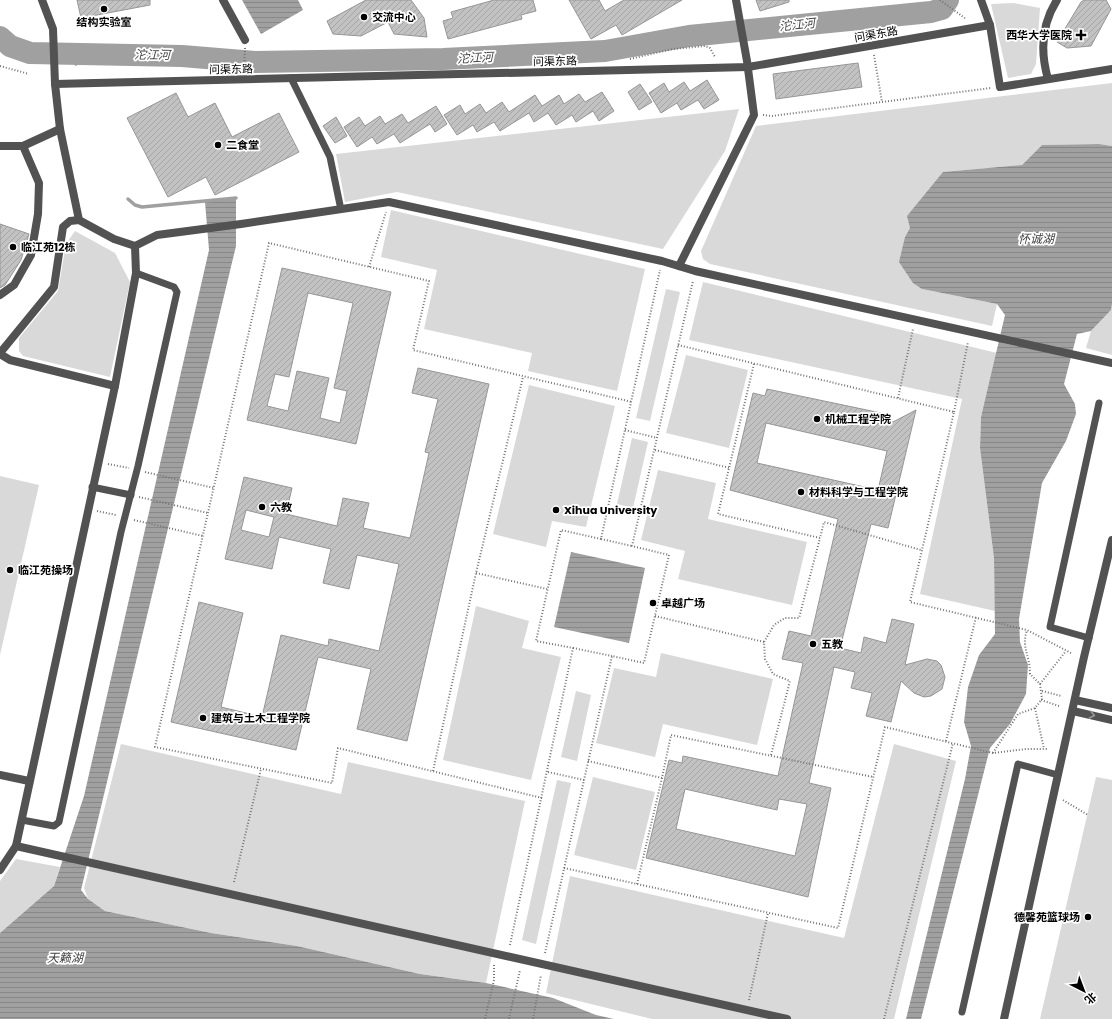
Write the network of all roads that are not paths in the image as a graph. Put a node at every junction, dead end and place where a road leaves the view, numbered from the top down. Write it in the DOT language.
graph roads {
  1 [pos="223,0"];
  2 [pos="736,0"];
  3 [pos="981,0"];
  4 [pos="1057,0"];
  5 [pos="44,1"];
  6 [pos="990,25"];
  7 [pos="245,40"];
  8 [pos="748,64"];
  9 [pos="1112,69"];
  10 [pos="291,78"];
  11 [pos="1048,79"];
  12 [pos="55,84"];
  13 [pos="60,129"];
  14 [pos="0,146"];
  15 [pos="23,146"];
  16 [pos="340,205"];
  17 [pos="79,220"];
  18 [pos="135,246"];
  19 [pos="680,266"];
  20 [pos="136,273"];
  21 [pos="0,295"];
  22 [pos="0,353"];
  23 [pos="1112,363"];
  24 [pos="114,386"];
  25 [pos="1099,403"];
  26 [pos="92,487"];
  27 [pos="131,495"];
  28 [pos="1112,540"];
  29 [pos="1089,638"];
  30 [pos="1076,700"];
  31 [pos="1112,708"];
  32 [pos="1073,711"];
  33 [pos="1112,720"];
  34 [pos="0,775"];
  35 [pos="1058,775"];
  36 [pos="29,781"];
  37 [pos="22,820"];
  38 [pos="16,846"];
  39 [pos="0,870"];
  40 [pos="962,1012"];
  41 [pos="787,1019"];
  42 [pos="1004,1019"];
  1 -- 7 [label="street"];
  2 -- 8 [label="street"];
  3 -- 6 [label="street"];
  4 -- 11 [label="street"];
  5 -- 12 [label="street"];
  6 -- 8 [label="street, 问渠东路"];
  6 -- 11 [label="street"];
  8 -- 10 [label="street, 问渠东路"];
  8 -- 19 [label="street"];
  9 -- 11 [label="street"];
  10 -- 12 [label="street, 问渠东路"];
  10 -- 16 [label="lane"];
  12 -- 13 [label="street"];
  13 -- 15 [label="street"];
  13 -- 17 [label="street"];
  14 -- 15 [label="street"];
  15 -- 21 [label="street"];
  17 -- 18 [label="street"];
  17 -- 22 [label="street"];
  18 -- 19 [label="street"];
  18 -- 20 [label="street"];
  19 -- 23 [label="street"];
  20 -- 24 [label="street"];
  20 -- 27 [label="lane"];
  22 -- 24 [label="street"];
  24 -- 26 [label="street"];
  25 -- 29 [label="lane"];
  26 -- 27 [label="lane"];
  26 -- 36 [label="street"];
  27 -- 37 [label="lane"];
  28 -- 29 [label="street"];
  29 -- 30 [label="street"];
  30 -- 31 [label="street"];
  30 -- 32 [label="street"];
  32 -- 33 [label="street, one-way"];
  32 -- 35 [label="street"];
  34 -- 36 [label="street"];
  35 -- 40 [label="lane"];
  35 -- 42 [label="street"];
  36 -- 37 [label="street"];
  37 -- 38 [label="street"];
  38 -- 39 [label="street"];
  38 -- 41 [label="street"];
}
